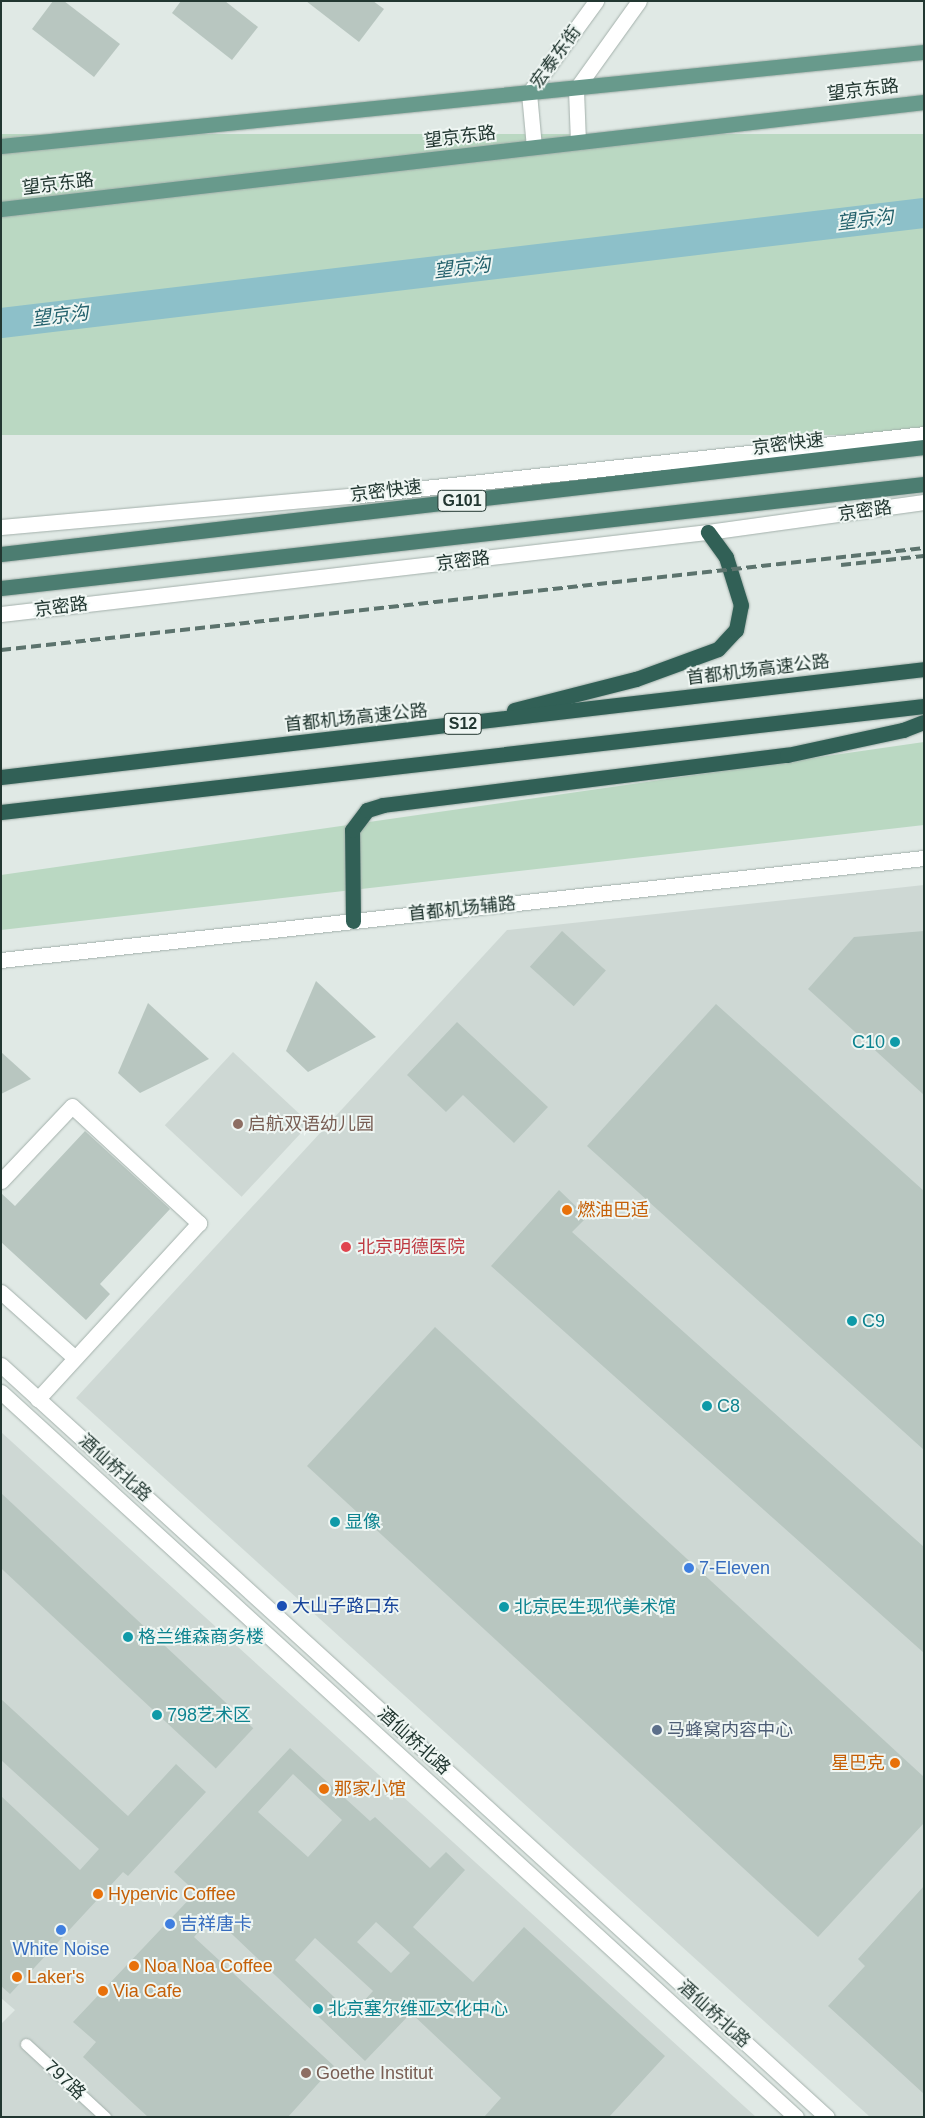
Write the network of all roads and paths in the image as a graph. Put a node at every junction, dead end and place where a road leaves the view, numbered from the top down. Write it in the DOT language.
graph roads {
  1 [pos="596,1"];
  2 [pos="639,1"];
  3 [pos="924,52"];
  4 [pos="576,88"];
  5 [pos="529,93"];
  6 [pos="924,102"];
  7 [pos="578,142"];
  8 [pos="1,146"];
  9 [pos="534,148"];
  10 [pos="1,209"];
  11 [pos="924,434"];
  12 [pos="924,447"];
  13 [pos="924,484"];
  14 [pos="924,502"];
  15 [pos="1,527"];
  16 [pos="708,532"];
  17 [pos="1,554"];
  18 [pos="1,588"];
  19 [pos="1,614"];
  20 [pos="924,669"];
  21 [pos="924,706"];
  22 [pos="924,722"];
  23 [pos="455,725"];
  24 [pos="1,777"];
  25 [pos="1,812"];
  26 [pos="924,858"];
  27 [pos="353,921"];
  28 [pos="1,960"];
  29 [pos="1,1181"];
  30 [pos="1,1292"];
  31 [pos="75,1358"];
  32 [pos="1,1365"];
  33 [pos="1,1392"];
  34 [pos="38,1399"];
  35 [pos="26,2044"];
  36 [pos="105,2117"];
  37 [pos="796,2117"];
  38 [pos="827,2117"];
  1 -- 5 [label="street, 宏泰东街"];
  2 -- 4 [label="street, 宏泰东街"];
  3 -- 4 [label="main road, 望京东路"];
  4 -- 5 [label="main road, 望京东路"];
  4 -- 7 [label="street, 宏泰东街"];
  5 -- 8 [label="main road, 望京东路"];
  5 -- 9 [label="street, 宏泰东街"];
  6 -- 7 [label="main road, 望京东路"];
  7 -- 9 [label="main road, 望京东路"];
  9 -- 10 [label="main road, 望京东路"];
  11 -- 15 [label="street, G101"];
  12 -- 17 [label="highway, 京密快速 / G101"];
  13 -- 18 [label="highway, G101"];
  14 -- 16 [label="street, 京密路"];
  16 -- 19 [label="street, 京密路"];
  16 -- 23 [label="highway"];
  20 -- 23 [label="highway, 首都机场高速公路 / S12"];
  21 -- 25 [label="highway, S12"];
  22 -- 27 [label="highway"];
  23 -- 24 [label="highway, 首都机场高速公路 / S12"];
  26 -- 27 [label="street, 首都机场辅路"];
  27 -- 28 [label="street, 首都机场辅路"];
  29 -- 31 [label="street"];
  30 -- 31 [label="street"];
  31 -- 34 [label="street"];
  32 -- 34 [label="street, 酒仙桥北路"];
  33 -- 37 [label="street, 酒仙桥北路"];
  34 -- 38 [label="street, 酒仙桥北路"];
  35 -- 36 [label="street, 797路"];
}
